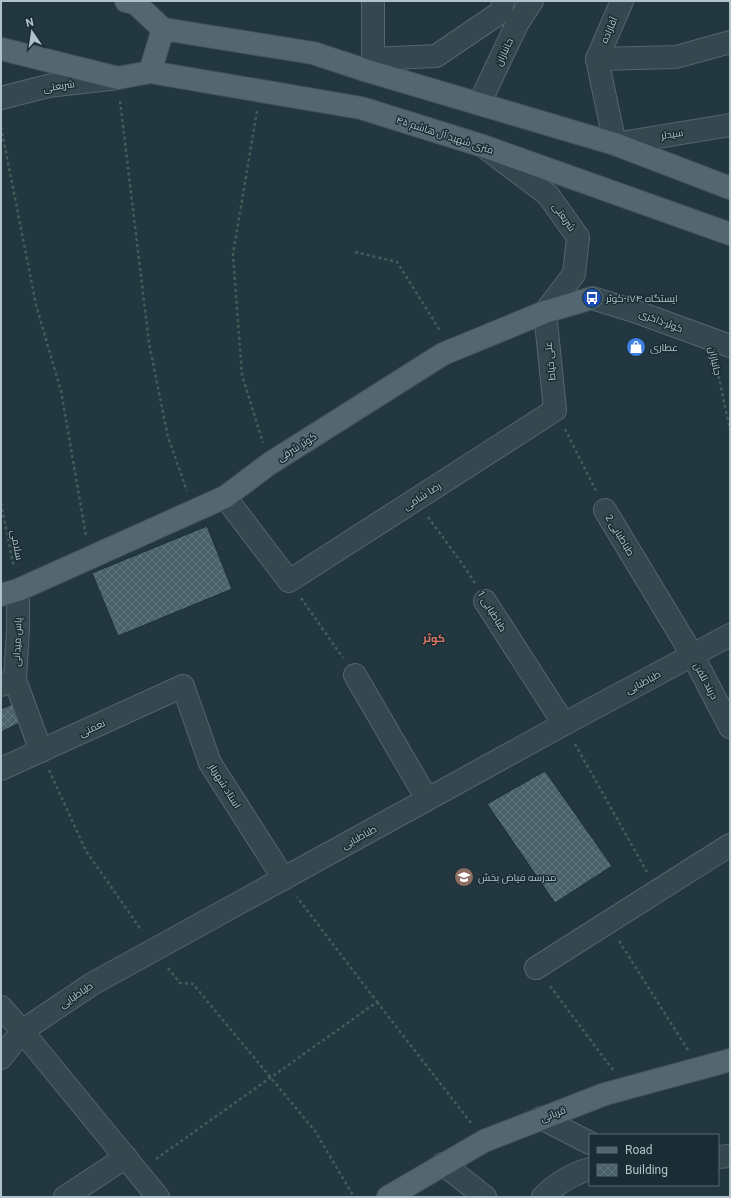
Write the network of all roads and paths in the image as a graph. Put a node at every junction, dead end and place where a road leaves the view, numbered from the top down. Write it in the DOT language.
graph roads {
  1 [pos="126,1"];
  2 [pos="373,1"];
  3 [pos="532,1"];
  4 [pos="622,1"];
  5 [pos="507,12"];
  6 [pos="163,29"];
  7 [pos="730,42"];
  8 [pos="1,49"];
  9 [pos="597,59"];
  10 [pos="370,65"];
  11 [pos="150,72"];
  12 [pos="118,78"];
  13 [pos="260,91"];
  14 [pos="1,98"];
  15 [pos="479,104"];
  16 [pos="730,125"];
  17 [pos="1,127"];
  18 [pos="615,144"];
  19 [pos="483,146"];
  20 [pos="730,188"];
  21 [pos="730,234"];
  22 [pos="355,252"];
  23 [pos="592,298"];
  24 [pos="545,312"];
  25 [pos="720,343"];
  26 [pos="451,350"];
  27 [pos="555,410"];
  28 [pos="730,430"];
  29 [pos="269,464"];
  30 [pos="231,492"];
  31 [pos="416,500"];
  32 [pos="1,503"];
  33 [pos="194,510"];
  34 [pos="604,510"];
  35 [pos="90,556"];
  36 [pos="292,579"];
  37 [pos="9,592"];
  38 [pos="485,601"];
  39 [pos="730,635"];
  40 [pos="692,656"];
  41 [pos="355,675"];
  42 [pos="8,682"];
  43 [pos="183,686"];
  44 [pos="564,724"];
  45 [pos="730,727"];
  46 [pos="41,751"];
  47 [pos="1,769"];
  48 [pos="428,799"];
  49 [pos="730,845"];
  50 [pos="284,879"];
  51 [pos="658,892"];
  52 [pos="608,923"];
  53 [pos="154,950"];
  54 [pos="536,968"];
  55 [pos="377,1002"];
  56 [pos="1,1007"];
  57 [pos="22,1031"];
  58 [pos="1,1058"];
  59 [pos="730,1060"];
  60 [pos="700,1069"];
  61 [pos="270,1078"];
  62 [pos="627,1088"];
  63 [pos="541,1118"];
  64 [pos="484,1141"];
  65 [pos="589,1142"];
  66 [pos="730,1156"];
  67 [pos="719,1157"];
  68 [pos="132,1164"];
  69 [pos="443,1164"];
  70 [pos="589,1169"];
  71 [pos="65,1197"];
  72 [pos="158,1197"];
  73 [pos="354,1197"];
  74 [pos="388,1197"];
  75 [pos="485,1197"];
  76 [pos="544,1197"];
  1 -- 6 [label="main road"];
  2 -- 10 [label="street"];
  3 -- 5 [label="street, جانبازان"];
  4 -- 9 [label="street, آقازاده"];
  5 -- 10 [label="street"];
  5 -- 15 [label="street, جانبازان"];
  6 -- 10 [label="main road"];
  6 -- 11 [label="main road"];
  7 -- 9 [label="street"];
  8 -- 12 [label="main road"];
  9 -- 18 [label="street"];
  10 -- 15 [label="main road"];
  11 -- 12 [label="main road"];
  11 -- 13 [label="main road, ۴۵ متری شهید آل هاشم"];
  12 -- 14 [label="street, شریعتی"];
  12 -- 33 [label="path"];
  13 -- 19 [label="main road, ۴۵ متری شهید آل هاشم"];
  13 -- 29 [label="path"];
  15 -- 18 [label="main road"];
  16 -- 18 [label="street, سیدلر"];
  17 -- 35 [label="path"];
  18 -- 20 [label="main road"];
  19 -- 21 [label="main road, ۴۵ متری شهید آل هاشم"];
  19 -- 24 [label="street, شریعتی"];
  22 -- 26 [label="path"];
  23 -- 24 [label="main road, کوثر شرقی"];
  23 -- 25 [label="street, کوثر-ذاکری"];
  24 -- 26 [label="main road, کوثر شرقی"];
  24 -- 27 [label="street, علی خیاط"];
  25 -- 28 [label="path, جانبازان"];
  26 -- 29 [label="main road, کوثر شرقی"];
  27 -- 31 [label="street, رضا شامی"];
  27 -- 34 [label="path, طباطبایی 2"];
  29 -- 30 [label="main road, کوثر شرقی"];
  30 -- 33 [label="main road, کوثر شرقی"];
  30 -- 36 [label="street"];
  31 -- 36 [label="street, رضا شامی"];
  31 -- 38 [label="path, طباطبایی 1"];
  32 -- 37 [label="path, سلامی"];
  33 -- 35 [label="main road, کوثر شرقی"];
  34 -- 40 [label="street, طباطبایی 2"];
  35 -- 37 [label="main road, کوثر شرقی"];
  36 -- 41 [label="path"];
  37 -- 42 [label="street, پاس میدانی"];
  38 -- 44 [label="street, طباطبایی 1"];
  39 -- 40 [label="street, طباطبایی"];
  40 -- 44 [label="street, طباطبایی"];
  40 -- 45 [label="street, دربند تلفن"];
  41 -- 48 [label="street"];
  42 -- 46 [label="street"];
  43 -- 46 [label="street, نعمتی"];
  43 -- 50 [label="street, استاد شهریار"];
  44 -- 48 [label="street, طباطبایی"];
  44 -- 51 [label="path"];
  46 -- 47 [label="street, نعمتی"];
  46 -- 53 [label="path"];
  48 -- 50 [label="street, طباطبایی"];
  49 -- 51 [label="street"];
  50 -- 53 [label="street, طباطبایی"];
  50 -- 55 [label="path"];
  51 -- 52 [label="street"];
  52 -- 54 [label="street"];
  52 -- 60 [label="path"];
  53 -- 57 [label="street, طباطبایی"];
  53 -- 61 [label="path"];
  54 -- 62 [label="path"];
  55 -- 61 [label="path"];
  55 -- 64 [label="path"];
  56 -- 57 [label="street"];
  57 -- 58 [label="street, طباطبایی"];
  57 -- 68 [label="street"];
  59 -- 60 [label="main road, قربانی"];
  60 -- 62 [label="main road, قربانی"];
  61 -- 68 [label="path"];
  61 -- 73 [label="path"];
  62 -- 63 [label="main road, قربانی"];
  63 -- 64 [label="main road, قربانی"];
  63 -- 65 [label="street"];
  64 -- 69 [label="main road, قربانی"];
  66 -- 67 [label="street"];
  68 -- 71 [label="street"];
  68 -- 72 [label="street"];
  69 -- 74 [label="main road, قربانی"];
  69 -- 75 [label="street"];
  70 -- 76 [label="street"];
}
